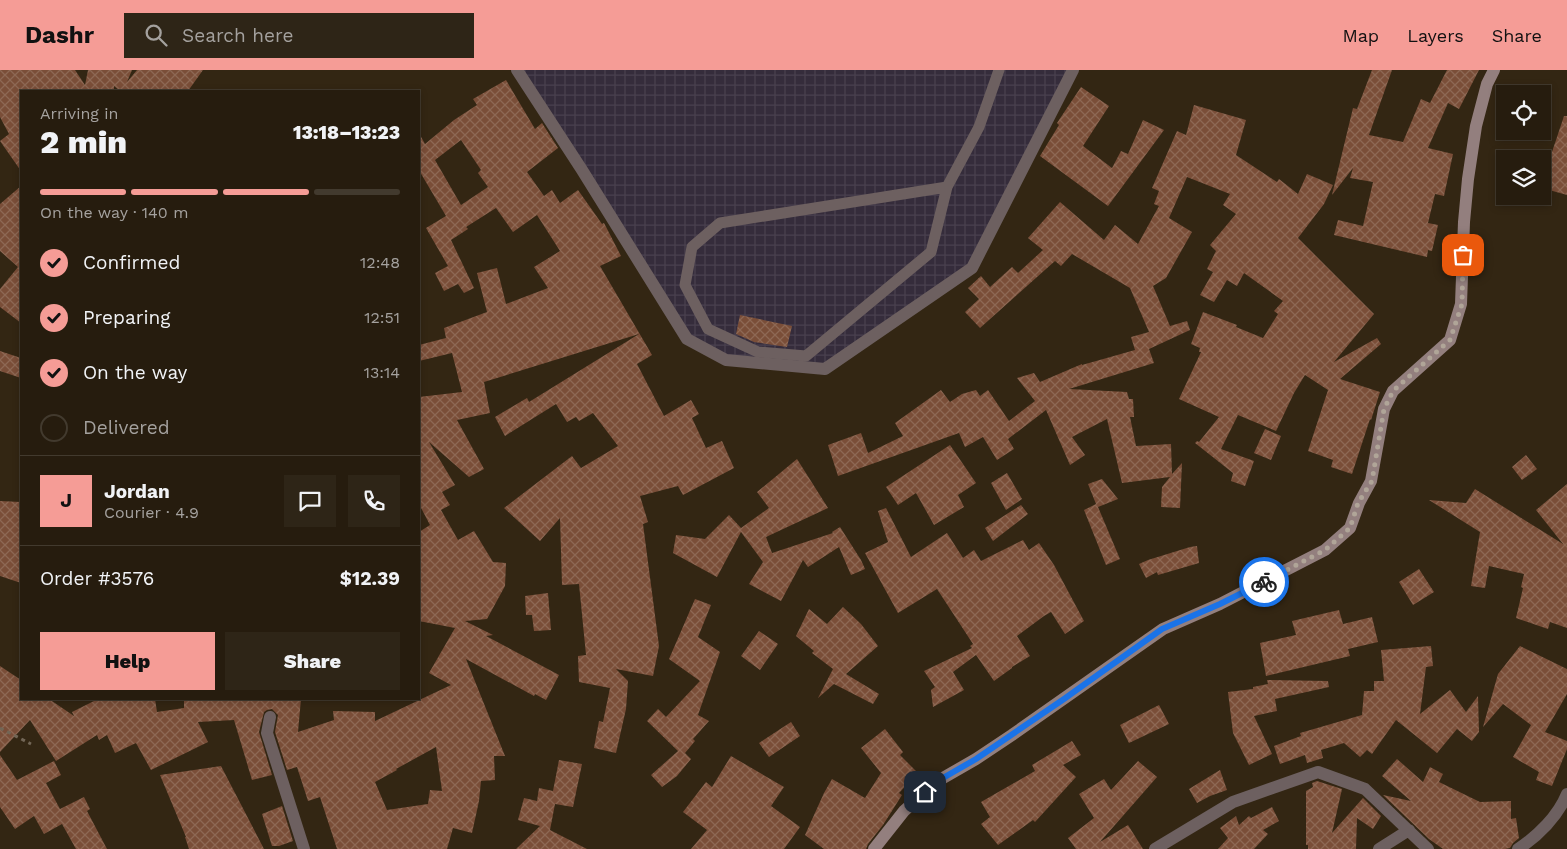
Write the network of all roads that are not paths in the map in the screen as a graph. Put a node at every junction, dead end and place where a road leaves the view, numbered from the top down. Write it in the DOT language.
graph roads {
  1 [pos="517,70"];
  2 [pos="999,70"];
  3 [pos="1073,70"];
  4 [pos="1494,70"];
  5 [pos="947,187"];
  6 [pos="270,717"];
  7 [pos="1567,794"];
  8 [pos="1409,830"];
  9 [pos="304,849"];
  10 [pos="874,849"];
  11 [pos="1155,849"];
  12 [pos="1380,849"];
  13 [pos="1428,849"];
  14 [pos="1518,849"];
  1 -- 3 [label="street"];
  2 -- 5 [label="lane"];
  4 -- 10 [label="street"];
  5 -- 5 [label="lane"];
  6 -- 9 [label="street"];
  7 -- 14 [label="street"];
  8 -- 11 [label="street"];
  8 -- 12 [label="street"];
  8 -- 13 [label="street"];
}
